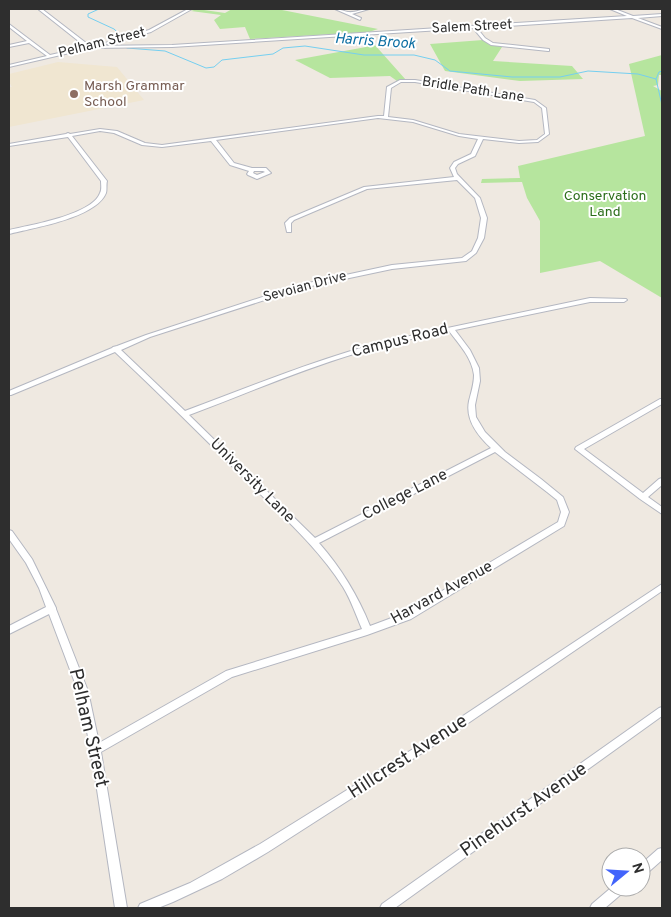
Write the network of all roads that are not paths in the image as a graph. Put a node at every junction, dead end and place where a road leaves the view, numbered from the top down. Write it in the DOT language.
graph roads {
  1 [pos="40,9"];
  2 [pos="190,9"];
  3 [pos="337,9"];
  4 [pos="367,9"];
  5 [pos="612,9"];
  6 [pos="348,14"];
  7 [pos="662,15"];
  8 [pos="633,17"];
  9 [pos="360,19"];
  10 [pos="9,26"];
  11 [pos="474,27"];
  12 [pos="662,28"];
  13 [pos="129,38"];
  14 [pos="28,42"];
  15 [pos="9,46"];
  16 [pos="132,46"];
  17 [pos="90,47"];
  18 [pos="548,50"];
  19 [pos="49,56"];
  20 [pos="9,66"];
  21 [pos="386,118"];
  22 [pos="68,134"];
  23 [pos="481,138"];
  24 [pos="213,140"];
  25 [pos="9,145"];
  26 [pos="252,170"];
  27 [pos="458,178"];
  28 [pos="289,231"];
  29 [pos="9,232"];
  30 [pos="624,300"];
  31 [pos="451,329"];
  32 [pos="115,348"];
  33 [pos="9,393"];
  34 [pos="662,401"];
  35 [pos="185,414"];
  36 [pos="497,448"];
  37 [pos="662,481"];
  38 [pos="643,497"];
  39 [pos="662,512"];
  40 [pos="10,535"];
  41 [pos="314,542"];
  42 [pos="662,587"];
  43 [pos="52,608"];
  44 [pos="9,630"];
  45 [pos="367,631"];
  46 [pos="662,711"];
  47 [pos="96,750"];
  48 [pos="662,853"];
  49 [pos="651,862"];
  50 [pos="609,897"];
  51 [pos="121,908"];
  52 [pos="144,908"];
  53 [pos="386,908"];
  54 [pos="596,908"];
  1 -- 17 [label="street"];
  2 -- 13 [label="street, Pelham Street"];
  3 -- 6 [label="street"];
  4 -- 6 [label="street"];
  5 -- 8 [label="street"];
  6 -- 9 [label="street"];
  7 -- 8 [label="street, Salem Street"];
  8 -- 11 [label="street, Salem Street"];
  8 -- 12 [label="street"];
  10 -- 14 [label="street"];
  11 -- 16 [label="street, Salem Street"];
  11 -- 18 [label="street"];
  13 -- 16 [label="street"];
  13 -- 17 [label="street, Pelham Street"];
  14 -- 15 [label="street"];
  14 -- 19 [label="street"];
  16 -- 17 [label="street, Salem Street"];
  17 -- 19 [label="street, Pelham Street"];
  19 -- 20 [label="street, Pelham Street"];
  21 -- 23 [label="street, Bridle Path Lane"];
  21 -- 23 [label="street, Bridle Path Lane"];
  21 -- 24 [label="street, Bridle Path Lane"];
  22 -- 24 [label="street, Bridle Path Lane"];
  22 -- 25 [label="street, Bridle Path Lane"];
  22 -- 29 [label="street"];
  23 -- 27 [label="street"];
  24 -- 26 [label="street"];
  27 -- 28 [label="street"];
  27 -- 32 [label="street, Sevoian Drive"];
  30 -- 31 [label="street, Campus Road"];
  31 -- 35 [label="street, Campus Road"];
  31 -- 36 [label="street, Harvard Avenue"];
  32 -- 33 [label="street, Sevoian Drive"];
  32 -- 35 [label="street, University Lane"];
  34 -- 38 [label="street"];
  35 -- 41 [label="street, University Lane"];
  36 -- 41 [label="street, College Lane"];
  36 -- 45 [label="street, Harvard Avenue"];
  37 -- 38 [label="street"];
  38 -- 39 [label="street"];
  40 -- 43 [label="street, Pelham Street"];
  41 -- 45 [label="street, University Lane"];
  42 -- 52 [label="street, Hillcrest Avenue"];
  43 -- 44 [label="street"];
  43 -- 47 [label="street, Pelham Street"];
  45 -- 47 [label="street, Harvard Avenue"];
  46 -- 53 [label="street, Pinehurst Avenue"];
  47 -- 51 [label="street, Pelham Street"];
  48 -- 49 [label="street"];
  50 -- 54 [label="street"];
}
